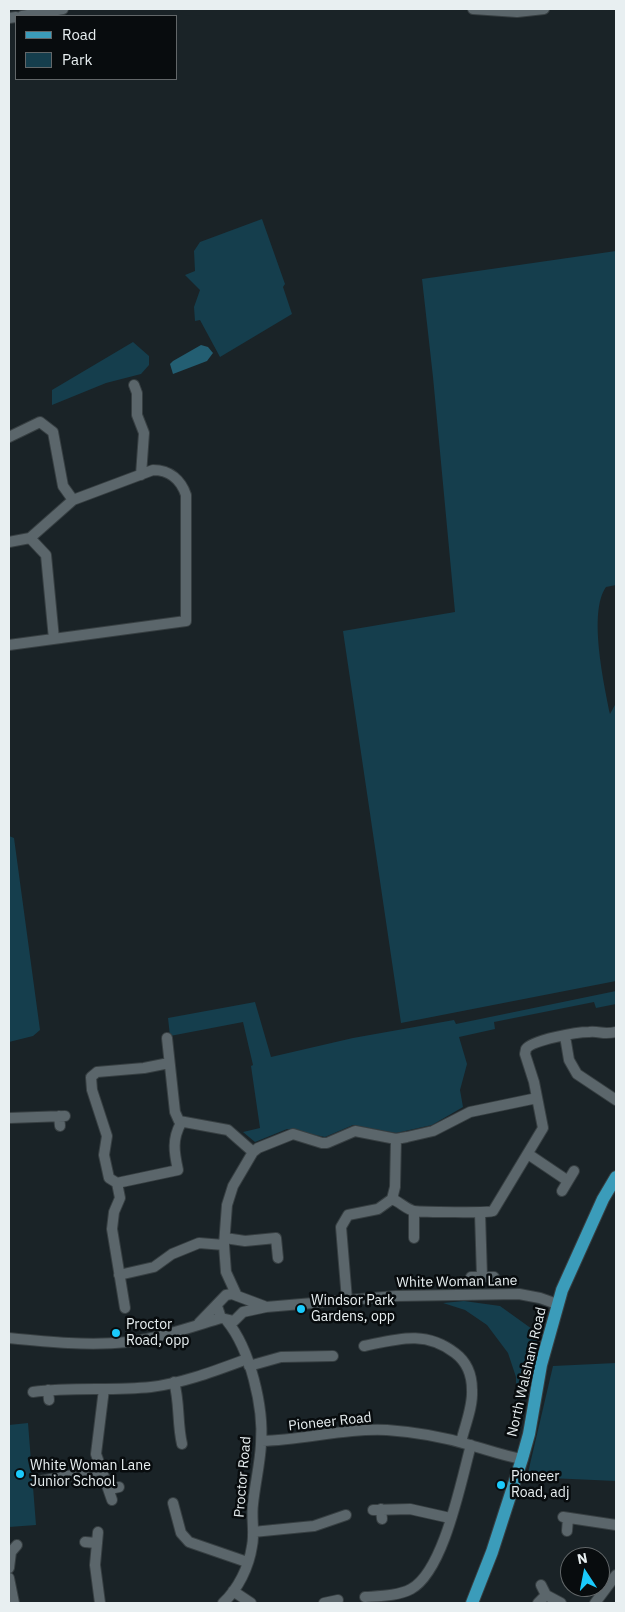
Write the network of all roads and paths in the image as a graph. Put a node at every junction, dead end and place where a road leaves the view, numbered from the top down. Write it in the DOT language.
graph roads {
  1 [pos="63,9"];
  2 [pos="473,9"];
  3 [pos="544,9"];
  4 [pos="28,15"];
  5 [pos="138,390"];
  6 [pos="9,437"];
  7 [pos="142,475"];
  8 [pos="73,500"];
  9 [pos="30,538"];
  10 [pos="9,542"];
  11 [pos="54,639"];
  12 [pos="9,645"];
  13 [pos="610,1035"];
  14 [pos="564,1036"];
  15 [pos="167,1038"];
  16 [pos="169,1063"];
  17 [pos="537,1098"];
  18 [pos="616,1100"];
  19 [pos="9,1118"];
  20 [pos="62,1120"];
  21 [pos="181,1123"];
  22 [pos="396,1139"];
  23 [pos="253,1152"];
  24 [pos="528,1154"];
  25 [pos="574,1171"];
  26 [pos="616,1177"];
  27 [pos="568,1181"];
  28 [pos="117,1183"];
  29 [pos="562,1191"];
  30 [pos="392,1199"];
  31 [pos="414,1211"];
  32 [pos="480,1213"];
  33 [pos="414,1238"];
  34 [pos="224,1242"];
  35 [pos="278,1258"];
  36 [pos="226,1272"];
  37 [pos="119,1275"];
  38 [pos="471,1277"];
  39 [pos="482,1277"];
  40 [pos="494,1277"];
  41 [pos="238,1297"];
  42 [pos="347,1300"];
  43 [pos="219,1301"];
  44 [pos="557,1304"];
  45 [pos="266,1307"];
  46 [pos="125,1308"];
  47 [pos="241,1315"];
  48 [pos="224,1320"];
  49 [pos="196,1325"];
  50 [pos="9,1338"];
  51 [pos="369,1342"];
  52 [pos="326,1353"];
  53 [pos="246,1358"];
  54 [pos="174,1382"];
  55 [pos="104,1388"];
  56 [pos="33,1392"];
  57 [pos="262,1441"];
  58 [pos="182,1444"];
  59 [pos="466,1444"];
  60 [pos="522,1459"];
  61 [pos="100,1470"];
  62 [pos="41,1481"];
  63 [pos="114,1492"];
  64 [pos="173,1503"];
  65 [pos="379,1512"];
  66 [pos="450,1518"];
  67 [pos="341,1520"];
  68 [pos="616,1525"];
  69 [pos="566,1531"];
  70 [pos="253,1532"];
  71 [pos="85,1542"];
  72 [pos="16,1550"];
  73 [pos="492,1552"];
  74 [pos="247,1562"];
  75 [pos="9,1568"];
  76 [pos="616,1575"];
  77 [pos="9,1578"];
  78 [pos="541,1585"];
  79 [pos="233,1591"];
  80 [pos="546,1595"];
  81 [pos="366,1597"];
  82 [pos="338,1600"];
  83 [pos="377,1600"];
  84 [pos="14,1603"];
  85 [pos="100,1603"];
  86 [pos="223,1603"];
  87 [pos="250,1603"];
  88 [pos="326,1603"];
  89 [pos="465,1603"];
  90 [pos="472,1603"];
  91 [pos="538,1603"];
  92 [pos="561,1603"];
  93 [pos="595,1603"];
  1 -- 4 [label="street"];
  2 -- 3 [label="street"];
  5 -- 7 [label="street"];
  6 -- 8 [label="street"];
  7 -- 8 [label="street"];
  7 -- 11 [label="street"];
  8 -- 9 [label="street"];
  9 -- 10 [label="street"];
  9 -- 11 [label="street"];
  11 -- 12 [label="street"];
  13 -- 14 [label="street"];
  14 -- 17 [label="street"];
  14 -- 18 [label="street"];
  15 -- 16 [label="street"];
  16 -- 21 [label="street"];
  16 -- 28 [label="street"];
  17 -- 22 [label="street"];
  17 -- 24 [label="street"];
  19 -- 20 [label="street"];
  21 -- 23 [label="street"];
  21 -- 28 [label="street"];
  22 -- 23 [label="street"];
  22 -- 30 [label="street"];
  23 -- 34 [label="street"];
  24 -- 27 [label="street"];
  24 -- 32 [label="street"];
  25 -- 27 [label="street"];
  26 -- 44 [label="main road, North Walsham Road"];
  27 -- 29 [label="street"];
  28 -- 37 [label="street"];
  30 -- 31 [label="street"];
  30 -- 42 [label="street"];
  31 -- 32 [label="street"];
  31 -- 33 [label="street"];
  32 -- 39 [label="street"];
  34 -- 35 [label="street"];
  34 -- 36 [label="street"];
  34 -- 37 [label="street"];
  36 -- 41 [label="street"];
  36 -- 43 [label="street"];
  37 -- 46 [label="street"];
  38 -- 39 [label="street"];
  39 -- 40 [label="street"];
  41 -- 43 [label="street, White Woman Lane"];
  41 -- 45 [label="street, White Woman Lane"];
  41 -- 47 [label="street"];
  42 -- 44 [label="street, White Woman Lane"];
  42 -- 45 [label="street, White Woman Lane"];
  43 -- 48 [label="street"];
  43 -- 49 [label="street, White Woman Lane"];
  44 -- 60 [label="main road, North Walsham Road"];
  45 -- 47 [label="street, White Woman Lane"];
  47 -- 48 [label="street, White Woman Lane"];
  47 -- 53 [label="street, Proctor Road"];
  48 -- 49 [label="street, White Woman Lane"];
  48 -- 53 [label="street, Proctor Road"];
  49 -- 50 [label="street, White Woman Lane"];
  51 -- 59 [label="street"];
  52 -- 53 [label="street"];
  53 -- 54 [label="street"];
  53 -- 57 [label="street, Proctor Road"];
  54 -- 55 [label="street"];
  54 -- 58 [label="street"];
  55 -- 56 [label="street"];
  55 -- 61 [label="street"];
  57 -- 59 [label="street, Pioneer Road"];
  57 -- 70 [label="street, Proctor Road"];
  59 -- 60 [label="street, Pioneer Road"];
  59 -- 66 [label="street"];
  60 -- 73 [label="main road, North Walsham Road"];
  61 -- 62 [label="street"];
  61 -- 63 [label="street"];
  64 -- 74 [label="street"];
  65 -- 66 [label="street"];
  66 -- 83 [label="street"];
  67 -- 70 [label="street, Proctor Road"];
  68 -- 69 [label="street"];
  70 -- 74 [label="street, Proctor Road"];
  71 -- 85 [label="street"];
  72 -- 75 [label="street"];
  73 -- 89 [label="main road, North Walsham Road"];
  73 -- 90 [label="main road, North Walsham Road"];
  74 -- 79 [label="street, Proctor Road"];
  76 -- 93 [label="street"];
  77 -- 84 [label="street"];
  78 -- 80 [label="street"];
  79 -- 86 [label="street, Proctor Road"];
  79 -- 87 [label="street"];
  80 -- 91 [label="street"];
  80 -- 92 [label="street"];
  81 -- 83 [label="street"];
  82 -- 88 [label="street"];
}
